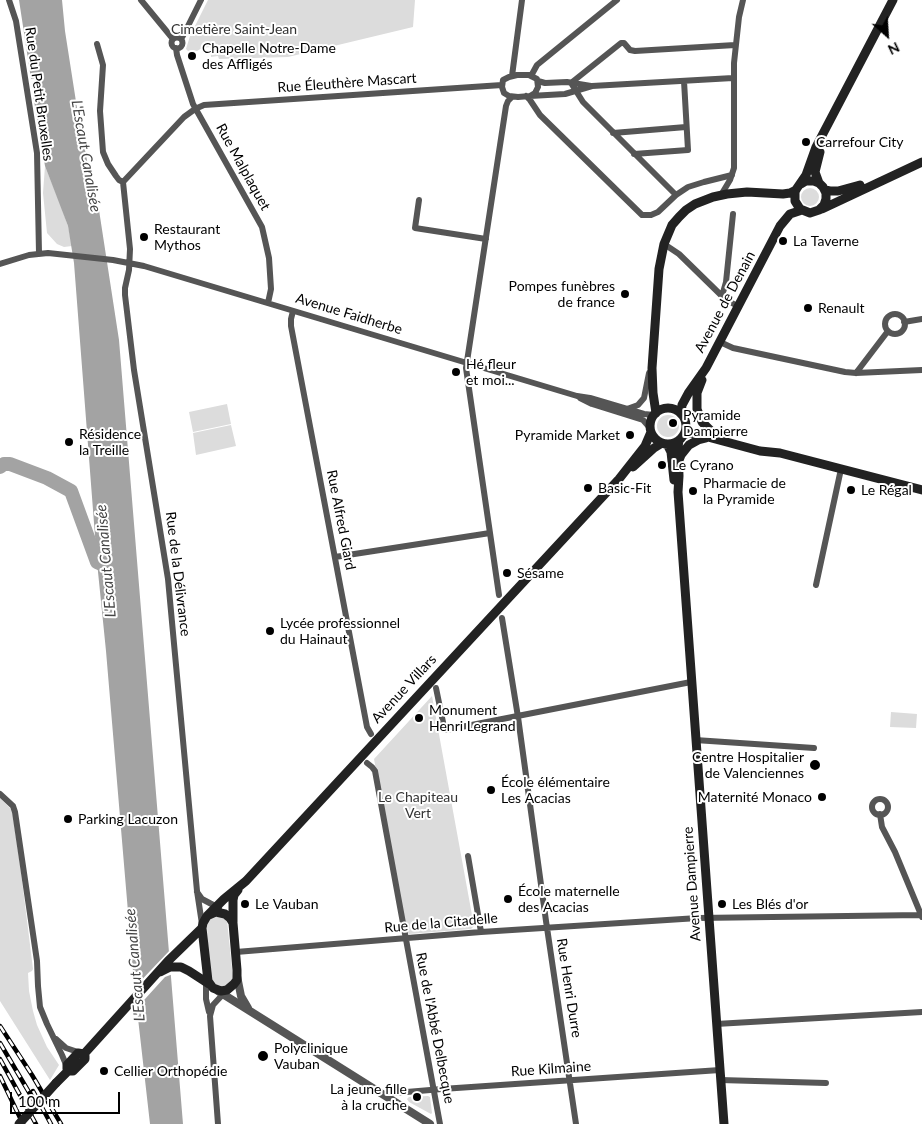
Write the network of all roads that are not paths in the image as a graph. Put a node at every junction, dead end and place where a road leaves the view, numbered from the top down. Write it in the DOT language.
graph roads {
  1 [pos="9,0"];
  2 [pos="141,0"];
  3 [pos="201,0"];
  4 [pos="522,0"];
  5 [pos="618,0"];
  6 [pos="743,0"];
  7 [pos="893,0"];
  8 [pos="899,0"];
  9 [pos="181,38"];
  10 [pos="173,39"];
  11 [pos="97,44"];
  12 [pos="735,45"];
  13 [pos="176,48"];
  14 [pos="512,76"];
  15 [pos="531,76"];
  16 [pos="733,78"];
  17 [pos="538,81"];
  18 [pos="684,81"];
  19 [pos="571,83"];
  20 [pos="502,86"];
  21 [pos="592,86"];
  22 [pos="576,91"];
  23 [pos="528,96"];
  24 [pos="512,97"];
  25 [pos="195,109"];
  26 [pos="686,127"];
  27 [pos="613,133"];
  28 [pos="634,154"];
  29 [pos="922,156"];
  30 [pos="922,162"];
  31 [pos="732,176"];
  32 [pos="124,182"];
  33 [pos="822,186"];
  34 [pos="798,187"];
  35 [pos="676,195"];
  36 [pos="721,195"];
  37 [pos="419,200"];
  38 [pos="802,210"];
  39 [pos="820,210"];
  40 [pos="733,214"];
  41 [pos="486,239"];
  42 [pos="664,244"];
  43 [pos="39,253"];
  44 [pos="129,262"];
  45 [pos="0,264"];
  46 [pos="722,296"];
  47 [pos="268,303"];
  48 [pos="738,307"];
  49 [pos="293,310"];
  50 [pos="922,320"];
  51 [pos="904,322"];
  52 [pos="888,331"];
  53 [pos="720,342"];
  54 [pos="652,359"];
  55 [pos="467,363"];
  56 [pos="706,368"];
  57 [pos="922,370"];
  58 [pos="856,373"];
  59 [pos="577,396"];
  60 [pos="627,409"];
  61 [pos="655,414"];
  62 [pos="683,418"];
  63 [pos="650,430"];
  64 [pos="711,435"];
  65 [pos="682,437"];
  66 [pos="664,444"];
  67 [pos="679,461"];
  68 [pos="841,469"];
  69 [pos="619,479"];
  70 [pos="922,490"];
  71 [pos="678,492"];
  72 [pos="490,534"];
  73 [pos="335,557"];
  74 [pos="816,584"];
  75 [pos="499,596"];
  76 [pos="502,618"];
  77 [pos="691,682"];
  78 [pos="436,688"];
  79 [pos="518,717"];
  80 [pos="371,734"];
  81 [pos="696,740"];
  82 [pos="814,748"];
  83 [pos="367,763"];
  84 [pos="0,794"];
  85 [pos="880,814"];
  86 [pos="468,856"];
  87 [pos="246,880"];
  88 [pos="197,891"];
  89 [pos="216,907"];
  90 [pos="226,915"];
  91 [pos="207,916"];
  92 [pos="921,916"];
  93 [pos="709,917"];
  94 [pos="233,925"];
  95 [pos="202,927"];
  96 [pos="547,927"];
  97 [pos="481,932"];
  98 [pos="405,938"];
  99 [pos="236,952"];
  100 [pos="157,974"];
  101 [pos="237,976"];
  102 [pos="207,983"];
  103 [pos="223,991"];
  104 [pos="249,1009"];
  105 [pos="922,1012"];
  106 [pos="210,1016"];
  107 [pos="716,1024"];
  108 [pos="51,1032"];
  109 [pos="83,1054"];
  110 [pos="68,1069"];
  111 [pos="720,1070"];
  112 [pos="570,1080"];
  113 [pos="720,1080"];
  114 [pos="826,1083"];
  115 [pos="434,1090"];
  116 [pos="383,1094"];
  117 [pos="19,1124"];
  118 [pos="218,1124"];
  119 [pos="430,1124"];
  120 [pos="440,1124"];
  121 [pos="576,1124"];
  122 [pos="724,1124"];
  1 -- 43 [label="street, Rue du Petit Bruxelles"];
  2 -- 10 [label="street"];
  3 -- 9 [label="street"];
  4 -- 14 [label="street"];
  5 -- 15 [label="street"];
  6 -- 12 [label="street"];
  7 -- 34 [label="main road"];
  8 -- 33 [label="main road"];
  9 -- 10 [label="street"];
  9 -- 13 [label="street"];
  10 -- 13 [label="street"];
  11 -- 32 [label="street"];
  12 -- 16 [label="street"];
  12 -- 19 [label="street"];
  13 -- 25 [label="street, Rue Malplaquet"];
  14 -- 15 [label="street"];
  14 -- 20 [label="street"];
  15 -- 17 [label="street"];
  16 -- 18 [label="street"];
  16 -- 31 [label="street"];
  17 -- 19 [label="street"];
  17 -- 23 [label="street"];
  18 -- 21 [label="street"];
  18 -- 26 [label="street"];
  19 -- 21 [label="street"];
  19 -- 22 [label="street"];
  20 -- 24 [label="street"];
  20 -- 25 [label="street, Rue Éleuthère Mascart"];
  21 -- 22 [label="street"];
  22 -- 23 [label="street"];
  22 -- 27 [label="street"];
  23 -- 24 [label="street"];
  23 -- 35 [label="street"];
  24 -- 41 [label="street"];
  25 -- 32 [label="street"];
  25 -- 47 [label="street, Rue Malplaquet"];
  26 -- 27 [label="street"];
  26 -- 28 [label="street"];
  27 -- 28 [label="street"];
  28 -- 35 [label="street"];
  29 -- 33 [label="main road"];
  30 -- 39 [label="main road"];
  31 -- 35 [label="street"];
  31 -- 36 [label="street"];
  32 -- 44 [label="street, Rue de la Délivrance"];
  33 -- 34 [label="main road"];
  33 -- 39 [label="main road"];
  34 -- 36 [label="main road"];
  34 -- 38 [label="main road"];
  36 -- 42 [label="main road"];
  37 -- 41 [label="street"];
  38 -- 39 [label="main road"];
  38 -- 48 [label="main road, Avenue de Denain"];
  40 -- 46 [label="street"];
  41 -- 55 [label="street"];
  42 -- 46 [label="street"];
  42 -- 54 [label="main road"];
  43 -- 44 [label="street, Avenue Faidherbe"];
  43 -- 45 [label="street, Avenue Faidherbe"];
  44 -- 47 [label="street, Avenue Faidherbe"];
  44 -- 88 [label="street, Rue de la Délivrance"];
  46 -- 48 [label="street"];
  47 -- 49 [label="street, Avenue Faidherbe"];
  48 -- 53 [label="main road, Avenue de Denain"];
  49 -- 55 [label="street, Avenue Faidherbe"];
  49 -- 73 [label="street, Rue Alfred Giard"];
  50 -- 51 [label="street"];
  51 -- 52 [label="street"];
  51 -- 52 [label="street"];
  52 -- 58 [label="street"];
  53 -- 56 [label="main road, Avenue de Denain"];
  53 -- 58 [label="street"];
  54 -- 60 [label="street"];
  54 -- 61 [label="main road"];
  55 -- 59 [label="street, Avenue Faidherbe"];
  55 -- 72 [label="street"];
  56 -- 62 [label="main road, Avenue de Denain"];
  56 -- 64 [label="main road"];
  57 -- 58 [label="street"];
  59 -- 60 [label="street, Avenue Faidherbe"];
  59 -- 63 [label="street, Avenue Faidherbe"];
  60 -- 61 [label="street, Avenue Faidherbe"];
  61 -- 62 [label="main road"];
  61 -- 63 [label="main road"];
  62 -- 64 [label="main road"];
  62 -- 65 [label="main road"];
  63 -- 66 [label="main road"];
  63 -- 69 [label="main road, Avenue Villars"];
  64 -- 65 [label="main road"];
  64 -- 67 [label="main road"];
  64 -- 68 [label="main road"];
  65 -- 66 [label="main road"];
  65 -- 67 [label="main road, Avenue Dampierre"];
  66 -- 69 [label="main road, Avenue Villars"];
  66 -- 71 [label="main road, Avenue Dampierre"];
  67 -- 71 [label="main road, Avenue Dampierre"];
  68 -- 70 [label="main road"];
  68 -- 74 [label="street"];
  69 -- 87 [label="main road, Avenue Villars"];
  71 -- 77 [label="main road, Avenue Dampierre"];
  72 -- 73 [label="street"];
  72 -- 75 [label="street"];
  73 -- 80 [label="street, Rue Alfred Giard"];
  76 -- 79 [label="street, Rue Henri Durre"];
  77 -- 79 [label="street"];
  77 -- 81 [label="main road, Avenue Dampierre"];
  78 -- 79 [label="street"];
  79 -- 96 [label="street, Rue Henri Durre"];
  81 -- 82 [label="street"];
  81 -- 93 [label="main road, Avenue Dampierre"];
  83 -- 98 [label="street, Rue de l'Abbé Delbecque"];
  84 -- 108 [label="street"];
  85 -- 92 [label="street"];
  86 -- 97 [label="street"];
  87 -- 89 [label="main road, Avenue Villars"];
  87 -- 94 [label="main road"];
  88 -- 89 [label="street"];
  88 -- 95 [label="street, Rue de la Délivrance"];
  89 -- 90 [label="street"];
  89 -- 91 [label="main road, Avenue Villars"];
  90 -- 91 [label="main road"];
  90 -- 94 [label="main road"];
  91 -- 95 [label="main road, Avenue Villars"];
  92 -- 93 [label="street, Rue de la Citadelle"];
  93 -- 96 [label="street, Rue de la Citadelle"];
  93 -- 107 [label="main road, Avenue Dampierre"];
  94 -- 99 [label="main road"];
  95 -- 100 [label="main road, Avenue Villars"];
  95 -- 102 [label="main road"];
  96 -- 97 [label="street, Rue de la Citadelle"];
  96 -- 112 [label="street, Rue Henri Durre"];
  97 -- 98 [label="street, Rue de la Citadelle"];
  98 -- 99 [label="street, Rue de la Citadelle"];
  98 -- 115 [label="street, Rue de l'Abbé Delbecque"];
  99 -- 101 [label="main road"];
  100 -- 102 [label="main road"];
  100 -- 109 [label="main road, Avenue Villars"];
  101 -- 103 [label="main road"];
  101 -- 104 [label="street"];
  102 -- 103 [label="main road"];
  102 -- 106 [label="street"];
  103 -- 104 [label="street"];
  103 -- 106 [label="street"];
  104 -- 116 [label="street"];
  105 -- 107 [label="street"];
  106 -- 118 [label="street"];
  107 -- 111 [label="main road, Avenue Dampierre"];
  108 -- 109 [label="street"];
  108 -- 110 [label="street"];
  109 -- 110 [label="main road, Avenue Villars"];
  110 -- 117 [label="main road, bridge"];
  111 -- 112 [label="street, Rue Kilmaine"];
  111 -- 113 [label="main road, Avenue Dampierre"];
  112 -- 115 [label="street, Rue Kilmaine"];
  112 -- 121 [label="street, Rue Henri Durre"];
  113 -- 114 [label="street"];
  113 -- 122 [label="main road, Avenue Dampierre"];
  115 -- 116 [label="street, Rue Kilmaine"];
  115 -- 120 [label="street, Rue de l'Abbé Delbecque"];
  116 -- 119 [label="street"];
}
